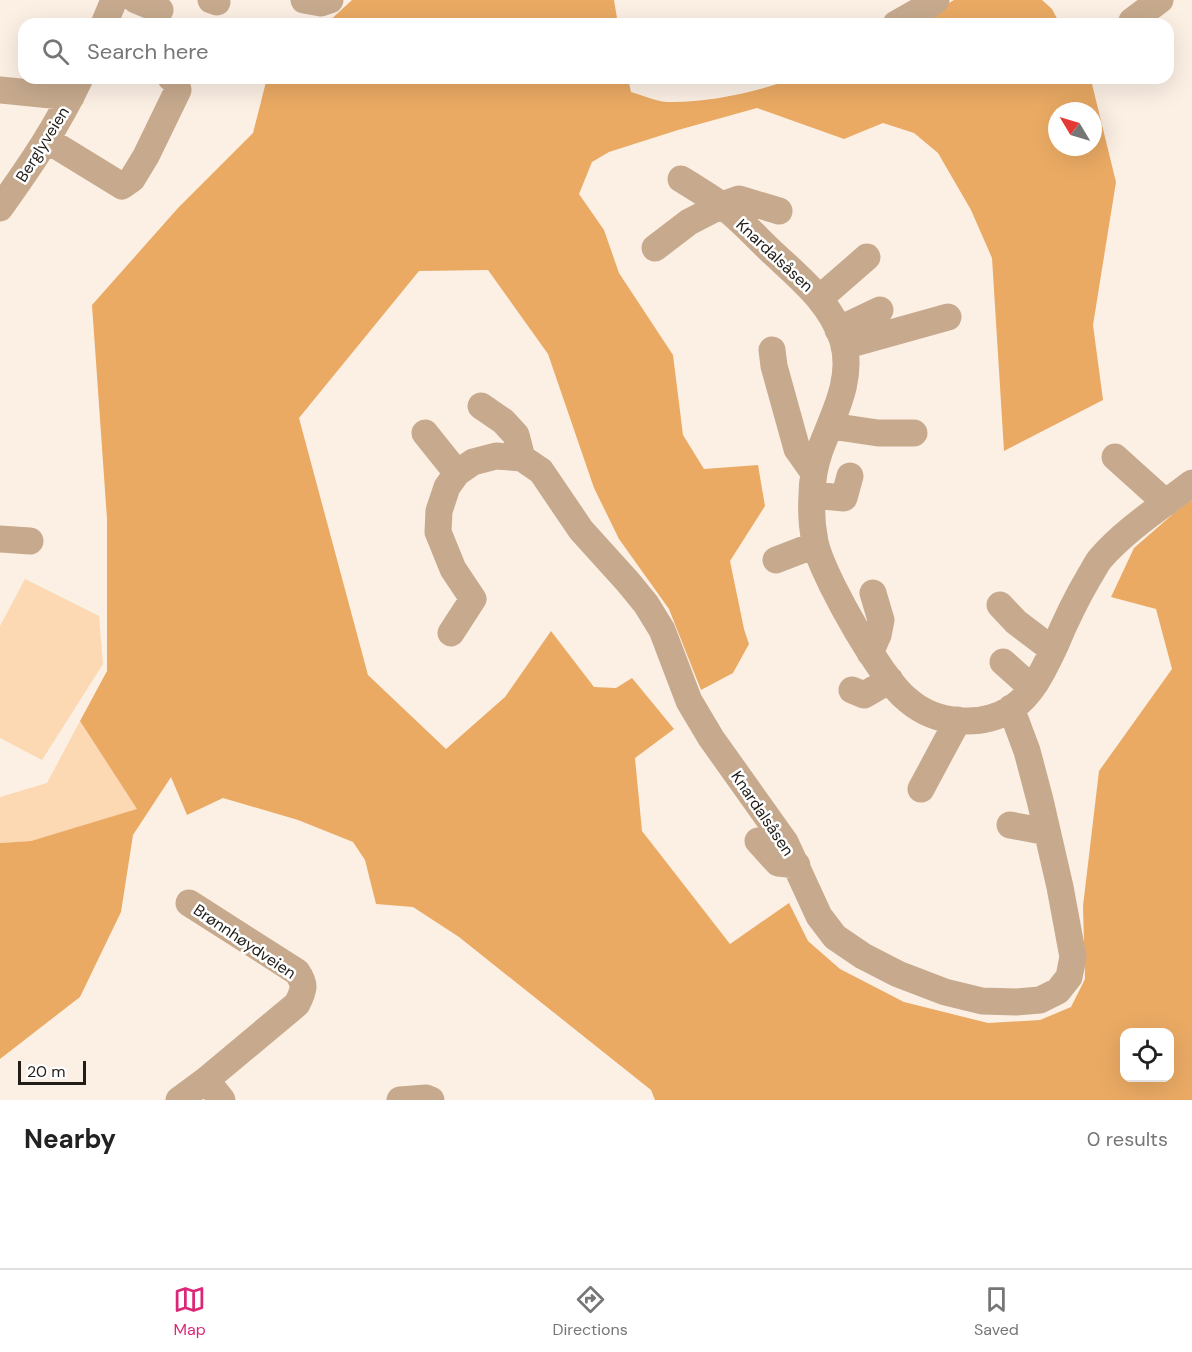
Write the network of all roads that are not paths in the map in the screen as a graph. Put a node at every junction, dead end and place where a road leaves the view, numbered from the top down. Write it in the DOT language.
graph roads {
  1 [pos="114,0"];
  2 [pos="304,0"];
  3 [pos="330,0"];
  4 [pos="936,0"];
  5 [pos="1160,0"];
  6 [pos="106,18"];
  7 [pos="907,18"];
  8 [pos="1136,18"];
  9 [pos="176,84"];
  10 [pos="76,88"];
  11 [pos="0,90"];
  12 [pos="47,140"];
  13 [pos="681,179"];
  14 [pos="722,205"];
  15 [pos="0,208"];
  16 [pos="778,211"];
  17 [pos="655,248"];
  18 [pos="867,257"];
  19 [pos="820,298"];
  20 [pos="880,310"];
  21 [pos="948,316"];
  22 [pos="841,338"];
  23 [pos="772,350"];
  24 [pos="481,406"];
  25 [pos="831,426"];
  26 [pos="425,433"];
  27 [pos="914,433"];
  28 [pos="1115,457"];
  29 [pos="522,458"];
  30 [pos="457,473"];
  31 [pos="850,476"];
  32 [pos="1192,483"];
  33 [pos="813,484"];
  34 [pos="1166,503"];
  35 [pos="0,539"];
  36 [pos="30,541"];
  37 [pos="815,545"];
  38 [pos="776,560"];
  39 [pos="873,593"];
  40 [pos="1000,605"];
  41 [pos="451,633"];
  42 [pos="1053,650"];
  43 [pos="870,653"];
  44 [pos="1003,662"];
  45 [pos="890,680"];
  46 [pos="1032,688"];
  47 [pos="852,690"];
  48 [pos="1011,708"];
  49 [pos="958,720"];
  50 [pos="921,789"];
  51 [pos="1010,825"];
  52 [pos="1047,832"];
  53 [pos="758,841"];
  54 [pos="797,865"];
  55 [pos="189,903"];
  56 [pos="214,1090"];
  57 [pos="179,1100"];
  58 [pos="400,1100"];
  59 [pos="431,1100"];
  1 -- 6 [label="street"];
  2 -- 3 [label="street"];
  4 -- 7 [label="street"];
  5 -- 8 [label="street"];
  9 -- 12 [label="street"];
  10 -- 11 [label="street"];
  10 -- 12 [label="street, Berglyveien"];
  12 -- 15 [label="street, Berglyveien"];
  13 -- 14 [label="street, Knardalsåsen"];
  14 -- 16 [label="street"];
  14 -- 17 [label="street"];
  14 -- 19 [label="street, Knardalsåsen"];
  18 -- 19 [label="street"];
  19 -- 22 [label="street, Knardalsåsen"];
  20 -- 22 [label="street"];
  21 -- 22 [label="street"];
  22 -- 25 [label="street, Knardalsåsen"];
  23 -- 33 [label="street"];
  24 -- 29 [label="street"];
  25 -- 27 [label="street"];
  25 -- 33 [label="street, Knardalsåsen"];
  26 -- 30 [label="street"];
  28 -- 34 [label="street"];
  29 -- 30 [label="street"];
  29 -- 54 [label="street, Knardalsåsen"];
  30 -- 41 [label="street"];
  31 -- 33 [label="street"];
  32 -- 34 [label="street, Knardalsåsen"];
  33 -- 37 [label="street, Knardalsåsen"];
  34 -- 42 [label="street, Knardalsåsen"];
  35 -- 36 [label="street"];
  37 -- 38 [label="street"];
  37 -- 43 [label="street, Knardalsåsen"];
  39 -- 43 [label="street"];
  40 -- 42 [label="street"];
  42 -- 46 [label="street, Knardalsåsen"];
  43 -- 45 [label="street, Knardalsåsen"];
  44 -- 46 [label="street"];
  45 -- 47 [label="street"];
  45 -- 49 [label="street, Knardalsåsen"];
  46 -- 48 [label="street, Knardalsåsen"];
  48 -- 49 [label="street, Knardalsåsen"];
  48 -- 52 [label="street, Knardalsåsen"];
  49 -- 50 [label="street"];
  51 -- 52 [label="street"];
  52 -- 54 [label="street, Knardalsåsen"];
  53 -- 54 [label="street"];
  55 -- 56 [label="street, Brønnhøydveien"];
  56 -- 57 [label="street, Brønnhøydveien"];
  58 -- 59 [label="street"];
}
